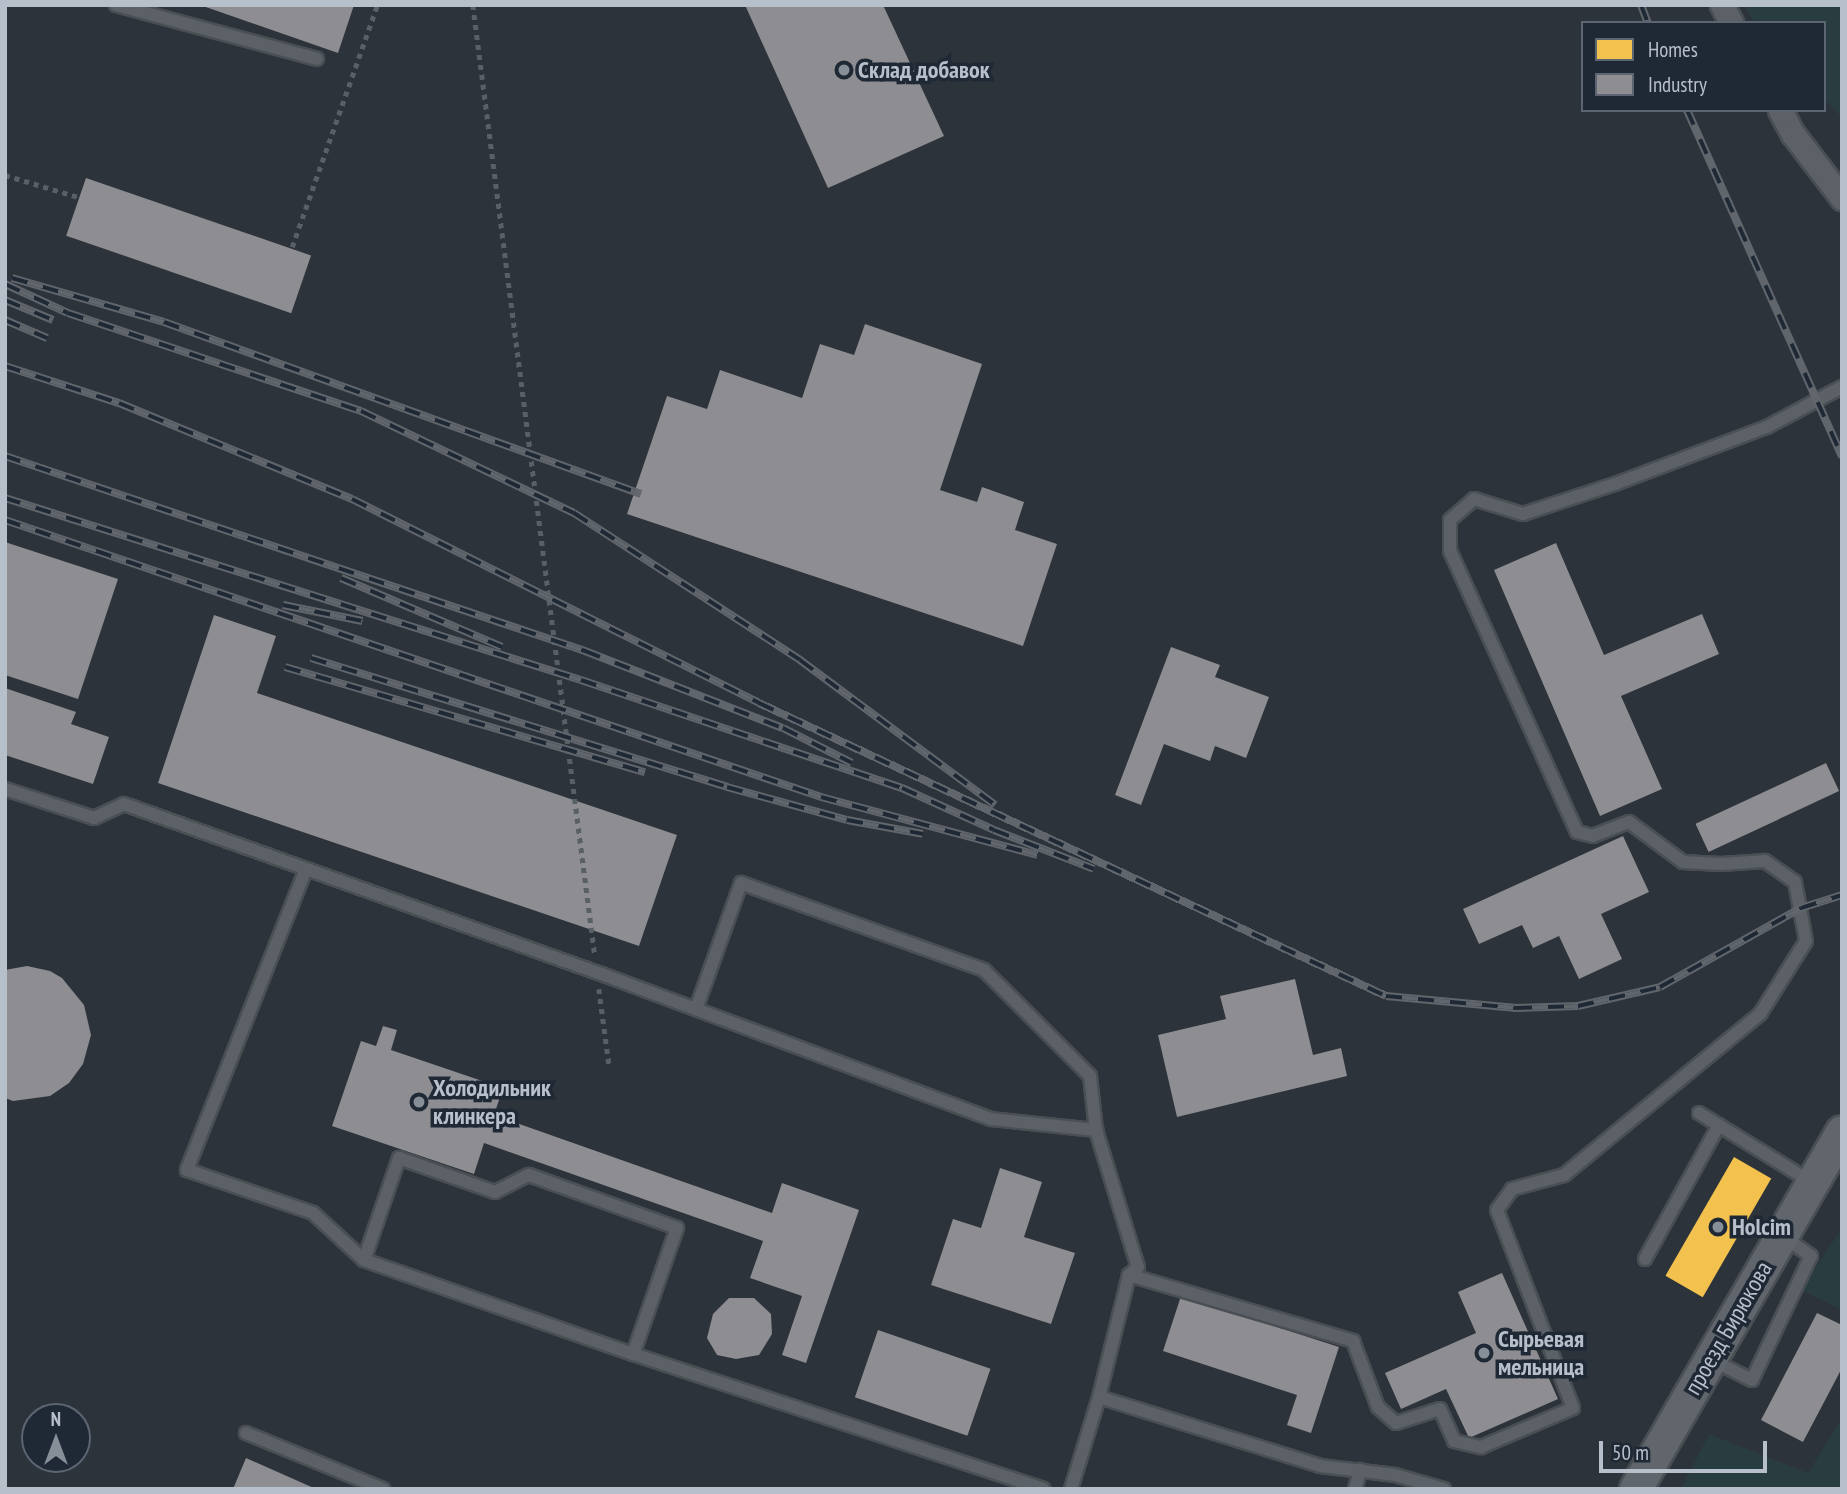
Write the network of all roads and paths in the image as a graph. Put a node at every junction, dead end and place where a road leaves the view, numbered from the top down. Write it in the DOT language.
graph roads {
  1 [pos="116,5"];
  2 [pos="377,5"];
  3 [pos="473,5"];
  4 [pos="1723,5"];
  5 [pos="1730,21"];
  6 [pos="317,59"];
  7 [pos="1781,112"];
  8 [pos="5,175"];
  9 [pos="78,197"];
  10 [pos="1842,198"];
  11 [pos="292,247"];
  12 [pos="1842,387"];
  13 [pos="5,789"];
  14 [pos="306,869"];
  15 [pos="597,968"];
  16 [pos="599,982"];
  17 [pos="696,1009"];
  18 [pos="609,1065"];
  19 [pos="1699,1113"];
  20 [pos="1719,1125"];
  21 [pos="1096,1130"];
  22 [pos="1842,1132"];
  23 [pos="1812,1182"];
  24 [pos="1781,1235"];
  25 [pos="1646,1259"];
  26 [pos="364,1260"];
  27 [pos="1129,1275"];
  28 [pos="633,1354"];
  29 [pos="1710,1359"];
  30 [pos="1099,1397"];
  31 [pos="246,1433"];
  32 [pos="1360,1471"];
  33 [pos="383,1489"];
  34 [pos="1043,1489"];
  35 [pos="1071,1489"];
  36 [pos="1355,1489"];
  37 [pos="1444,1489"];
  38 [pos="1636,1489"];
  1 -- 6 [label="lane"];
  2 -- 11 [label="path"];
  3 -- 15 [label="path"];
  4 -- 5 [label="street"];
  7 -- 10 [label="street"];
  8 -- 9 [label="path"];
  12 -- 27 [label="lane"];
  13 -- 14 [label="lane"];
  14 -- 17 [label="lane"];
  14 -- 26 [label="lane"];
  16 -- 18 [label="path"];
  17 -- 21 [label="lane"];
  17 -- 21 [label="lane"];
  19 -- 20 [label="lane"];
  20 -- 23 [label="lane"];
  20 -- 25 [label="lane"];
  21 -- 27 [label="lane"];
  22 -- 23 [label="street, проезд Бирюкова"];
  23 -- 24 [label="street, проезд Бирюкова"];
  24 -- 29 [label="street, проезд Бирюкова"];
  24 -- 29 [label="lane"];
  26 -- 28 [label="lane"];
  26 -- 28 [label="lane"];
  27 -- 30 [label="lane"];
  28 -- 34 [label="lane"];
  29 -- 38 [label="street, проезд Бирюкова"];
  30 -- 32 [label="lane"];
  30 -- 35 [label="lane"];
  31 -- 33 [label="lane"];
  32 -- 36 [label="lane"];
  32 -- 37 [label="lane"];
}
